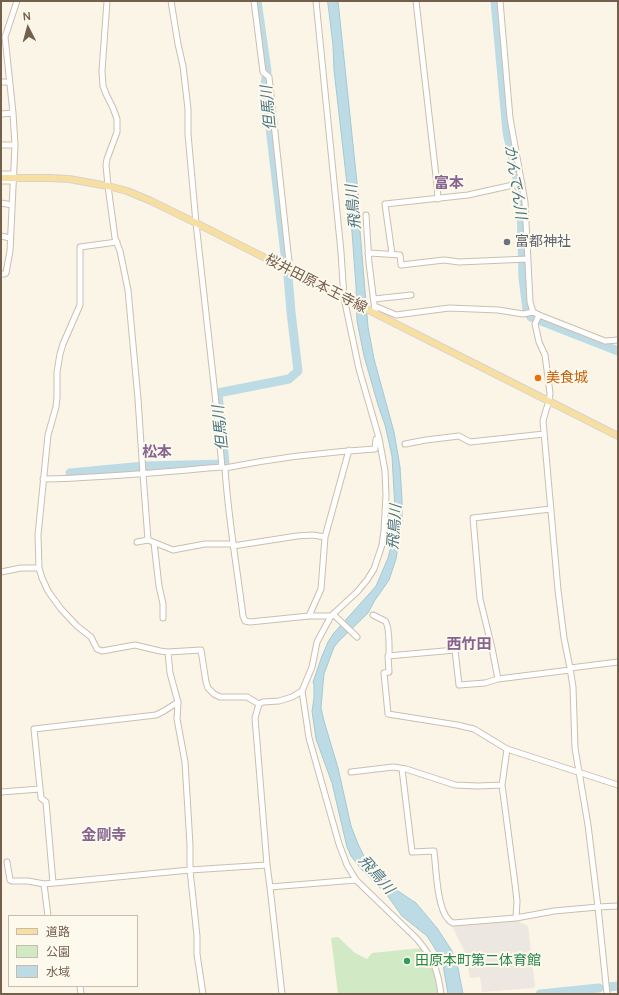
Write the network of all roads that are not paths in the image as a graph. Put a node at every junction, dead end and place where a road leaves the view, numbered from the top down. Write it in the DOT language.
graph roads {
  1 [pos="17,1"];
  2 [pos="107,1"];
  3 [pos="171,1"];
  4 [pos="254,1"];
  5 [pos="316,1"];
  6 [pos="416,1"];
  7 [pos="500,1"];
  8 [pos="3,37"];
  9 [pos="4,59"];
  10 [pos="1,82"];
  11 [pos="9,82"];
  12 [pos="13,113"];
  13 [pos="1,114"];
  14 [pos="1,145"];
  15 [pos="15,145"];
  16 [pos="1,174"];
  17 [pos="13,176"];
  18 [pos="1,178"];
  19 [pos="1,181"];
  20 [pos="522,183"];
  21 [pos="108,186"];
  22 [pos="438,199"];
  23 [pos="1,203"];
  24 [pos="12,205"];
  25 [pos="366,215"];
  26 [pos="196,223"];
  27 [pos="1,236"];
  28 [pos="10,238"];
  29 [pos="117,242"];
  30 [pos="368,253"];
  31 [pos="392,254"];
  32 [pos="528,259"];
  33 [pos="290,271"];
  34 [pos="1,274"];
  35 [pos="411,295"];
  36 [pos="344,298"];
  37 [pos="374,300"];
  38 [pos="376,311"];
  39 [pos="533,312"];
  40 [pos="539,315"];
  41 [pos="618,340"];
  42 [pos="549,402"];
  43 [pos="544,434"];
  44 [pos="618,436"];
  45 [pos="378,438"];
  46 [pos="405,444"];
  47 [pos="349,450"];
  48 [pos="223,467"];
  49 [pos="143,474"];
  50 [pos="43,479"];
  51 [pos="551,509"];
  52 [pos="325,537"];
  53 [pos="148,540"];
  54 [pos="137,542"];
  55 [pos="154,543"];
  56 [pos="233,545"];
  57 [pos="39,568"];
  58 [pos="1,572"];
  59 [pos="332,615"];
  60 [pos="373,615"];
  61 [pos="309,616"];
  62 [pos="162,618"];
  63 [pos="356,637"];
  64 [pos="168,652"];
  65 [pos="389,656"];
  66 [pos="618,662"];
  67 [pos="570,669"];
  68 [pos="498,679"];
  69 [pos="302,691"];
  70 [pos="178,702"];
  71 [pos="259,704"];
  72 [pos="508,749"];
  73 [pos="402,768"];
  74 [pos="351,772"];
  75 [pos="579,773"];
  76 [pos="502,785"];
  77 [pos="618,785"];
  78 [pos="40,789"];
  79 [pos="1,792"];
  80 [pos="7,862"];
  81 [pos="267,865"];
  82 [pos="190,870"];
  83 [pos="356,880"];
  84 [pos="53,883"];
  85 [pos="44,884"];
  86 [pos="270,887"];
  87 [pos="618,906"];
  88 [pos="598,907"];
  89 [pos="48,915"];
  90 [pos="516,918"];
  91 [pos="203,994"];
  92 [pos="282,994"];
  93 [pos="441,994"];
  94 [pos="607,994"];
  1 -- 8 [label="street"];
  2 -- 21 [label="street"];
  3 -- 26 [label="street"];
  4 -- 33 [label="street"];
  5 -- 36 [label="street"];
  6 -- 22 [label="street"];
  7 -- 20 [label="street"];
  8 -- 9 [label="street"];
  9 -- 11 [label="street"];
  10 -- 11 [label="street"];
  11 -- 12 [label="street"];
  12 -- 13 [label="street"];
  12 -- 15 [label="street"];
  14 -- 15 [label="street"];
  15 -- 17 [label="street"];
  16 -- 17 [label="street"];
  17 -- 18 [label="main road, 桜井田原本王寺線"];
  17 -- 19 [label="street"];
  17 -- 21 [label="main road, 桜井田原本王寺線"];
  17 -- 24 [label="street"];
  20 -- 22 [label="street"];
  20 -- 32 [label="street"];
  21 -- 26 [label="main road, 桜井田原本王寺線"];
  21 -- 29 [label="street"];
  22 -- 31 [label="street"];
  23 -- 24 [label="street"];
  24 -- 28 [label="street"];
  25 -- 30 [label="street"];
  26 -- 33 [label="main road, 桜井田原本王寺線"];
  26 -- 48 [label="street"];
  27 -- 28 [label="street"];
  28 -- 34 [label="street"];
  29 -- 49 [label="street"];
  29 -- 50 [label="street"];
  30 -- 31 [label="street"];
  30 -- 37 [label="street"];
  31 -- 32 [label="street"];
  32 -- 39 [label="street"];
  33 -- 36 [label="main road, 桜井田原本王寺線"];
  35 -- 37 [label="street"];
  36 -- 38 [label="main road, 桜井田原本王寺線"];
  36 -- 45 [label="street"];
  37 -- 38 [label="street"];
  38 -- 39 [label="street"];
  38 -- 42 [label="main road, 桜井田原本王寺線"];
  39 -- 40 [label="street"];
  40 -- 41 [label="street"];
  40 -- 42 [label="street"];
  42 -- 43 [label="street"];
  42 -- 44 [label="main road, 桜井田原本王寺線"];
  43 -- 46 [label="street"];
  43 -- 51 [label="street"];
  45 -- 47 [label="street"];
  45 -- 59 [label="street"];
  47 -- 48 [label="street"];
  47 -- 52 [label="street"];
  48 -- 49 [label="street"];
  48 -- 56 [label="street"];
  49 -- 50 [label="street"];
  49 -- 53 [label="street"];
  50 -- 57 [label="street"];
  51 -- 67 [label="street"];
  51 -- 68 [label="street"];
  52 -- 56 [label="street"];
  52 -- 61 [label="street"];
  53 -- 54 [label="street"];
  53 -- 55 [label="street"];
  55 -- 56 [label="street"];
  55 -- 62 [label="street"];
  56 -- 61 [label="street"];
  57 -- 58 [label="street"];
  57 -- 64 [label="street"];
  59 -- 61 [label="street"];
  59 -- 63 [label="street"];
  59 -- 69 [label="street"];
  60 -- 65 [label="street"];
  64 -- 70 [label="street"];
  64 -- 71 [label="street"];
  65 -- 68 [label="street"];
  65 -- 72 [label="street"];
  66 -- 67 [label="street"];
  67 -- 68 [label="street"];
  67 -- 75 [label="street"];
  69 -- 71 [label="street"];
  69 -- 83 [label="street"];
  70 -- 78 [label="street"];
  70 -- 82 [label="street"];
  71 -- 81 [label="street"];
  72 -- 75 [label="street"];
  72 -- 76 [label="street"];
  73 -- 74 [label="street"];
  73 -- 76 [label="street"];
  73 -- 90 [label="street"];
  75 -- 77 [label="street"];
  75 -- 88 [label="street"];
  76 -- 90 [label="street"];
  78 -- 79 [label="street"];
  78 -- 84 [label="street"];
  80 -- 85 [label="street"];
  81 -- 82 [label="street"];
  81 -- 86 [label="street"];
  82 -- 84 [label="street"];
  82 -- 91 [label="street"];
  83 -- 86 [label="street"];
  83 -- 93 [label="street"];
  84 -- 85 [label="street"];
  85 -- 89 [label="street"];
  86 -- 92 [label="street"];
  87 -- 88 [label="street"];
  88 -- 90 [label="street"];
  88 -- 94 [label="street"];
}
